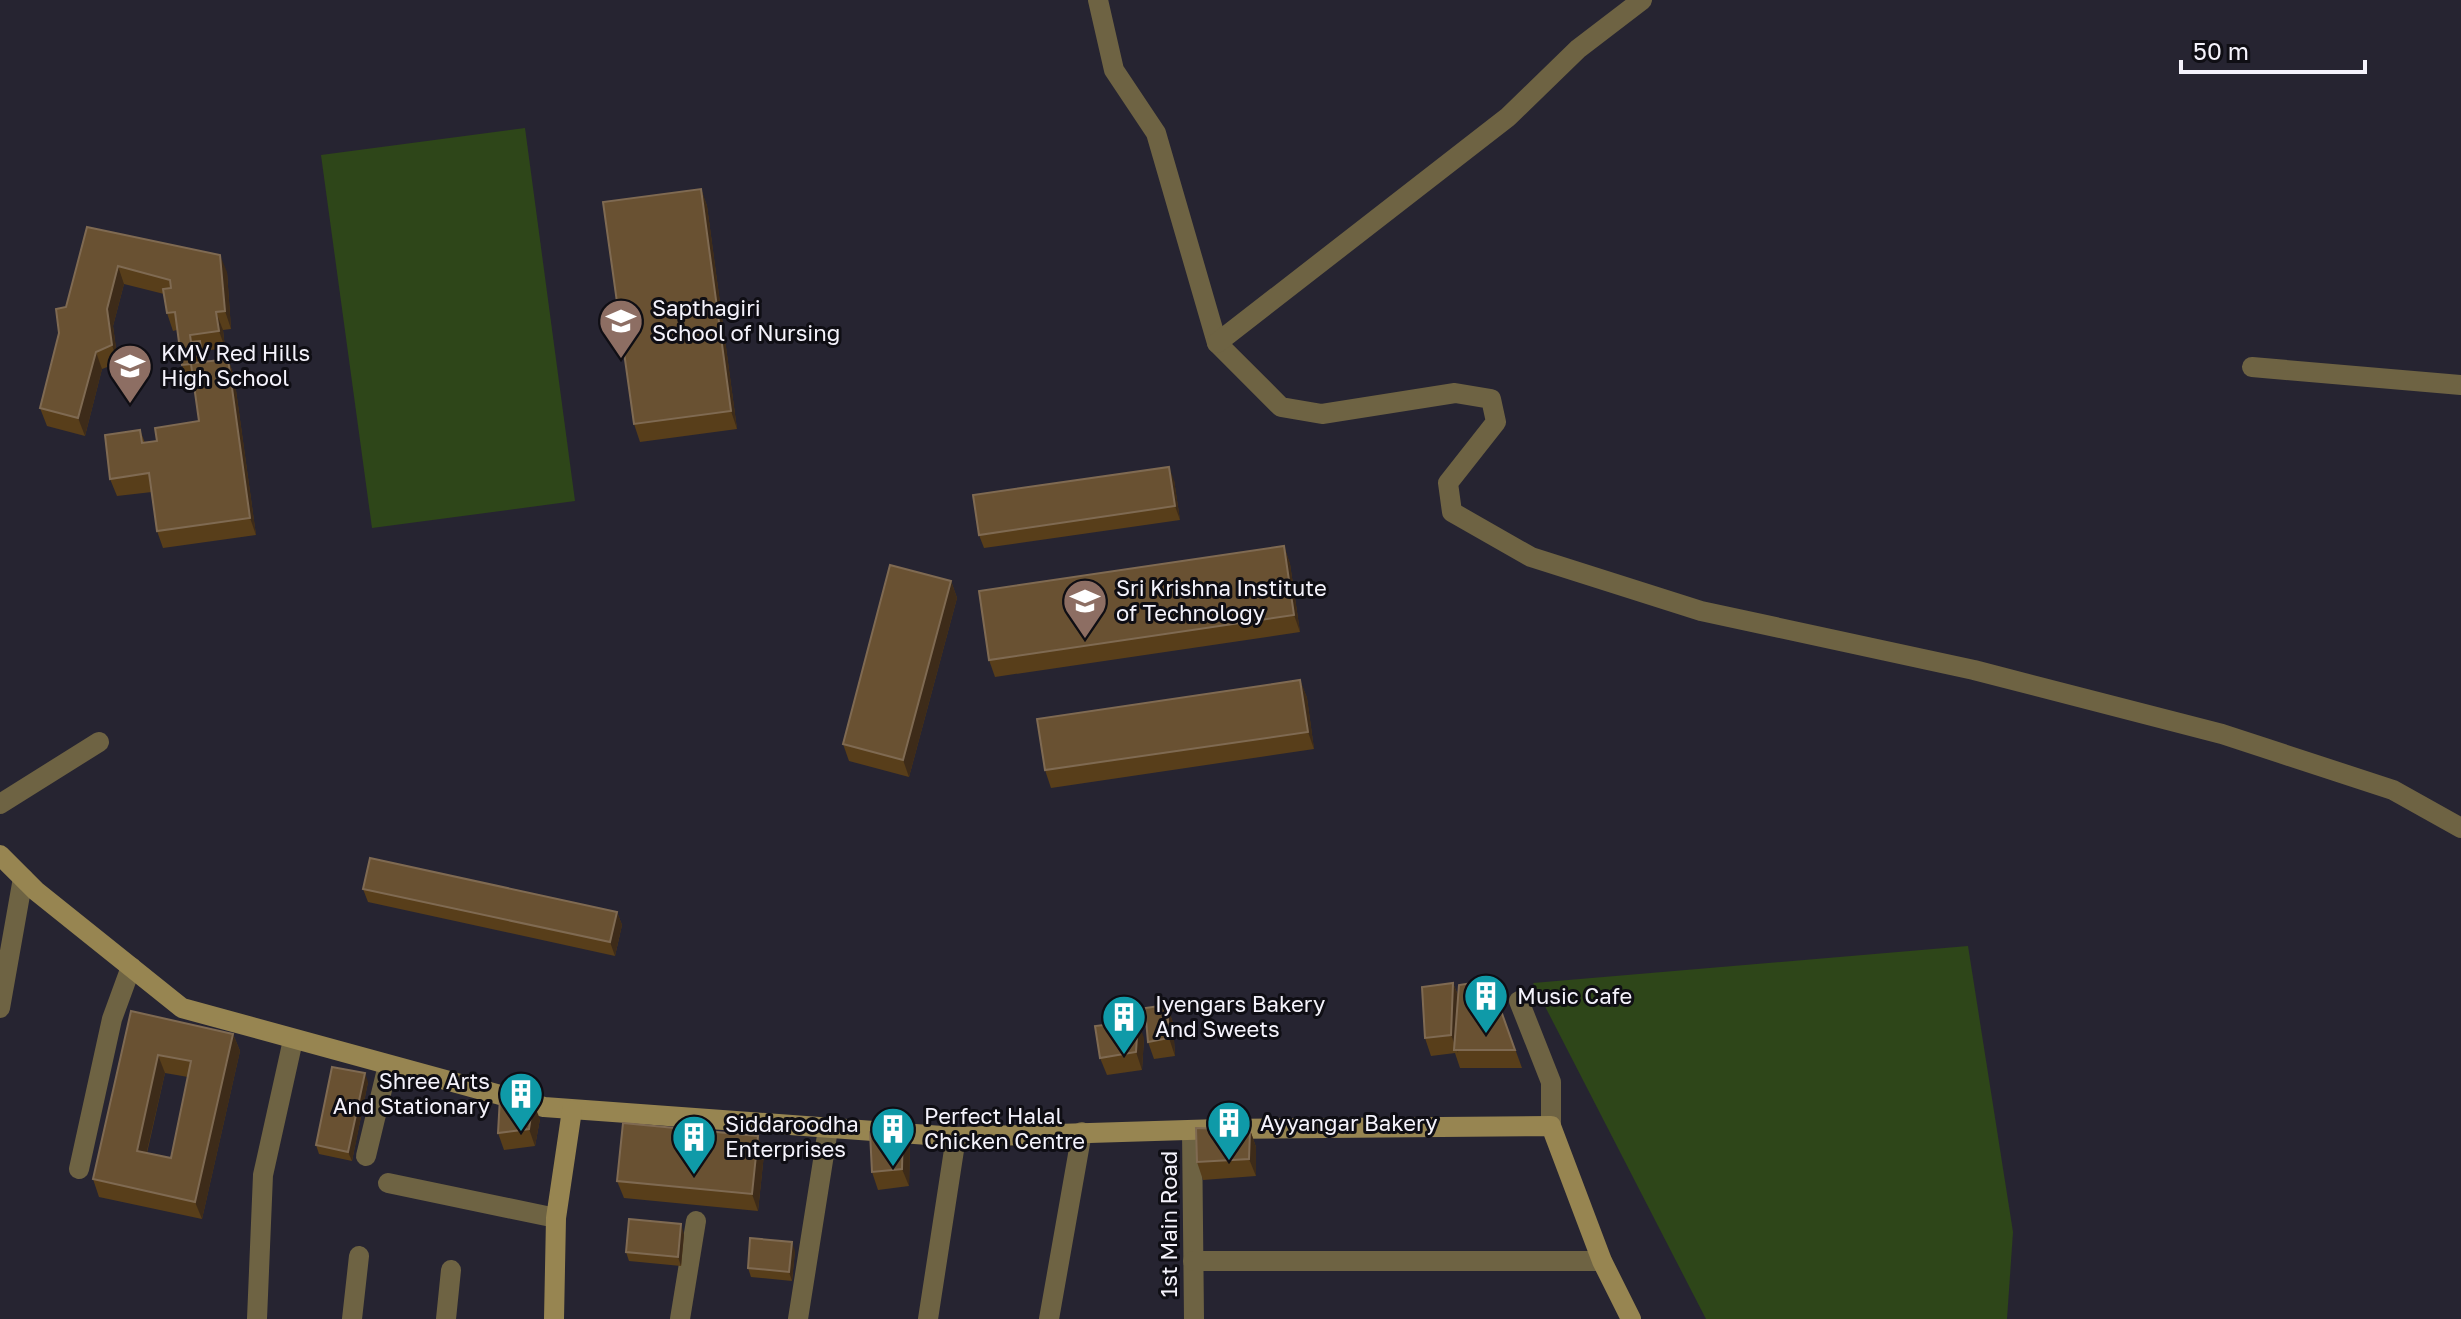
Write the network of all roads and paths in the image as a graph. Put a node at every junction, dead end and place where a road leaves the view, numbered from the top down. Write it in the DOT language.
graph roads {
  1 [pos="1098,0"];
  2 [pos="1642,0"];
  3 [pos="1217,343"];
  4 [pos="2252,367"];
  5 [pos="2461,385"];
  6 [pos="99,742"];
  7 [pos="0,804"];
  8 [pos="2461,828"];
  9 [pos="0,855"];
  10 [pos="23,878"];
  11 [pos="131,967"];
  12 [pos="1519,1001"];
  13 [pos="0,1008"];
  14 [pos="293,1040"];
  15 [pos="388,1065"];
  16 [pos="572,1110"];
  17 [pos="1551,1126"];
  18 [pos="828,1129"];
  19 [pos="1192,1130"];
  20 [pos="1082,1132"];
  21 [pos="956,1137"];
  22 [pos="366,1156"];
  23 [pos="79,1169"];
  24 [pos="388,1183"];
  25 [pos="556,1218"];
  26 [pos="696,1221"];
  27 [pos="359,1256"];
  28 [pos="1193,1261"];
  29 [pos="1602,1261"];
  30 [pos="451,1270"];
  31 [pos="257,1319"];
  32 [pos="352,1319"];
  33 [pos="446,1319"];
  34 [pos="554,1319"];
  35 [pos="680,1319"];
  36 [pos="798,1319"];
  37 [pos="928,1319"];
  38 [pos="1049,1319"];
  39 [pos="1194,1319"];
  40 [pos="1631,1319"];
  1 -- 3 [label="street"];
  2 -- 3 [label="street"];
  3 -- 8 [label="street"];
  4 -- 5 [label="street"];
  6 -- 7 [label="street"];
  9 -- 10 [label="street"];
  10 -- 11 [label="street"];
  10 -- 13 [label="street"];
  11 -- 14 [label="street"];
  11 -- 23 [label="street"];
  12 -- 17 [label="street"];
  14 -- 15 [label="street"];
  14 -- 31 [label="street"];
  15 -- 16 [label="street"];
  15 -- 22 [label="street"];
  16 -- 18 [label="street"];
  16 -- 25 [label="street"];
  17 -- 19 [label="street"];
  17 -- 29 [label="street"];
  18 -- 21 [label="street"];
  18 -- 36 [label="street"];
  19 -- 20 [label="street"];
  19 -- 28 [label="street, 1st Main Road"];
  20 -- 21 [label="street"];
  20 -- 38 [label="street"];
  21 -- 37 [label="street"];
  24 -- 25 [label="street"];
  25 -- 34 [label="street"];
  26 -- 35 [label="street"];
  27 -- 32 [label="street"];
  28 -- 29 [label="street"];
  28 -- 39 [label="street, 1st Main Road"];
  29 -- 40 [label="street"];
  30 -- 33 [label="street"];
}
